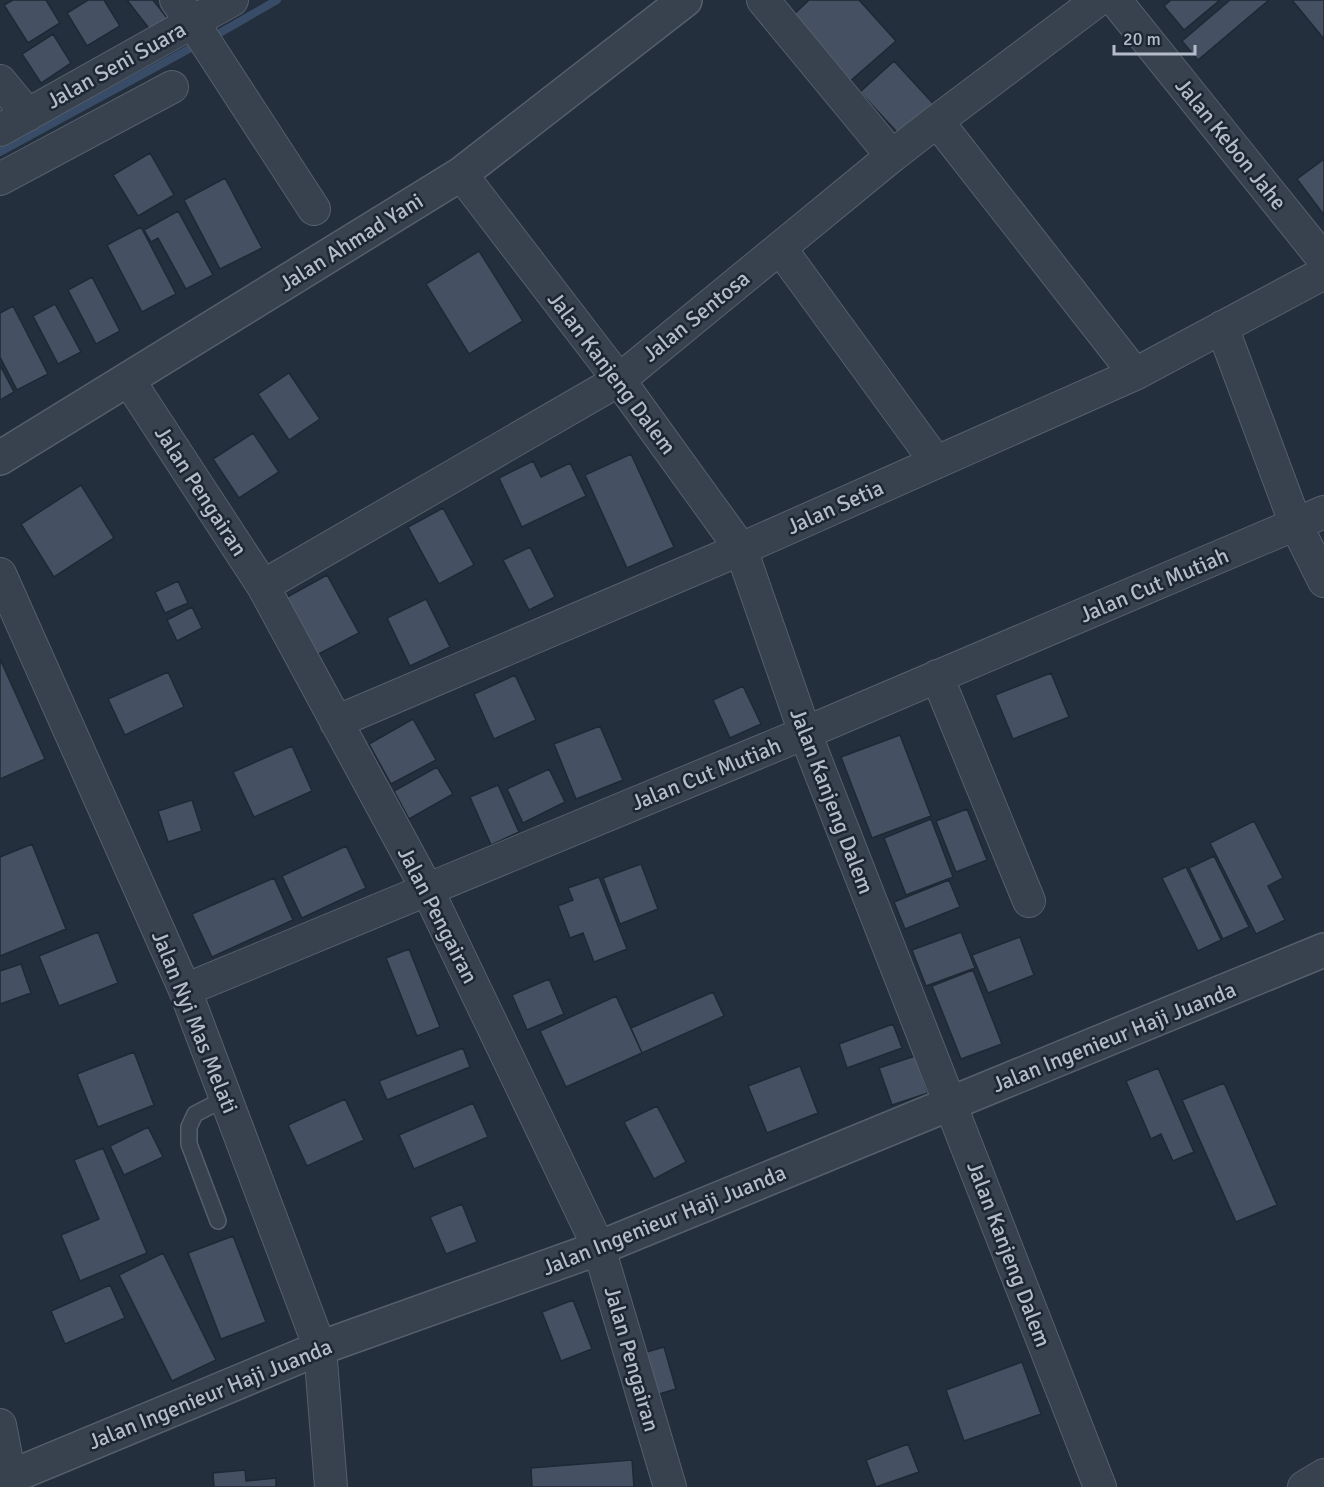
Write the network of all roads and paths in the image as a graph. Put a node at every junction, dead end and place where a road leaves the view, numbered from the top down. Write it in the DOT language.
graph roads {
  1 [pos="232,0"];
  2 [pos="685,0"];
  3 [pos="763,0"];
  4 [pos="1098,0"];
  5 [pos="1115,0"];
  6 [pos="194,26"];
  7 [pos="0,81"];
  8 [pos="172,87"];
  9 [pos="28,115"];
  10 [pos="937,121"];
  11 [pos="0,130"];
  12 [pos="892,156"];
  13 [pos="461,174"];
  14 [pos="0,179"];
  15 [pos="314,209"];
  16 [pos="780,248"];
  17 [pos="1324,260"];
  18 [pos="1324,273"];
  19 [pos="1222,327"];
  20 [pos="1134,374"];
  21 [pos="128,380"];
  22 [pos="619,380"];
  23 [pos="0,458"];
  24 [pos="936,462"];
  25 [pos="1324,512"];
  26 [pos="1296,525"];
  27 [pos="741,549"];
  28 [pos="0,574"];
  29 [pos="1324,581"];
  30 [pos="262,585"];
  31 [pos="937,676"];
  32 [pos="336,722"];
  33 [pos="805,733"];
  34 [pos="427,889"];
  35 [pos="1029,901"];
  36 [pos="1324,950"];
  37 [pos="185,990"];
  38 [pos="226,1098"];
  39 [pos="950,1104"];
  40 [pos="218,1221"];
  41 [pos="599,1248"];
  42 [pos="320,1348"];
  43 [pos="0,1425"];
  44 [pos="1324,1475"];
  45 [pos="5,1478"];
  46 [pos="331,1487"];
  47 [pos="670,1487"];
  48 [pos="1100,1487"];
  49 [pos="1304,1487"];
  1 -- 6 [label="street, Jalan Seni Suara"];
  2 -- 13 [label="street, Jalan Ahmad Yani"];
  3 -- 12 [label="street"];
  4 -- 10 [label="street, Jalan Sentosa"];
  5 -- 17 [label="street, Jalan Kebon Jahe"];
  6 -- 9 [label="street, Jalan Seni Suara"];
  6 -- 15 [label="street"];
  7 -- 9 [label="street"];
  8 -- 14 [label="street"];
  9 -- 11 [label="street, Jalan Seni Suara"];
  10 -- 12 [label="street, Jalan Sentosa"];
  10 -- 20 [label="street"];
  12 -- 16 [label="street, Jalan Sentosa"];
  13 -- 21 [label="street, Jalan Ahmad Yani"];
  13 -- 22 [label="street, Jalan Kanjeng Dalem"];
  16 -- 22 [label="street, Jalan Sentosa"];
  16 -- 24 [label="street"];
  18 -- 19 [label="street, Jalan Setia"];
  19 -- 20 [label="street, Jalan Setia"];
  19 -- 26 [label="street"];
  20 -- 24 [label="street, Jalan Setia"];
  21 -- 23 [label="street, Jalan Ahmad Yani"];
  21 -- 30 [label="street, Jalan Pengairan"];
  22 -- 27 [label="street, Jalan Kanjeng Dalem"];
  22 -- 30 [label="street, Jalan Sentosa"];
  24 -- 27 [label="street, Jalan Setia"];
  25 -- 26 [label="street, Jalan Cut Mutiah"];
  26 -- 29 [label="street"];
  26 -- 31 [label="street, Jalan Cut Mutiah"];
  27 -- 32 [label="street, Jalan Setia"];
  27 -- 33 [label="street, Jalan Kanjeng Dalem"];
  28 -- 37 [label="street, Jalan Nyi Mas Melati"];
  30 -- 32 [label="street, Jalan Pengairan"];
  31 -- 33 [label="street, Jalan Cut Mutiah"];
  31 -- 35 [label="street"];
  32 -- 34 [label="street, Jalan Pengairan"];
  33 -- 34 [label="street, Jalan Cut Mutiah"];
  33 -- 39 [label="street, Jalan Kanjeng Dalem"];
  34 -- 37 [label="street, Jalan Cut Mutiah"];
  34 -- 41 [label="street, Jalan Pengairan"];
  36 -- 39 [label="street, Jalan Ingenieur Haji Juanda"];
  37 -- 38 [label="street, Jalan Nyi Mas Melati"];
  38 -- 40 [label="lane"];
  38 -- 42 [label="street, Jalan Nyi Mas Melati"];
  39 -- 41 [label="street, Jalan Ingenieur Haji Juanda"];
  39 -- 48 [label="street, Jalan Kanjeng Dalem"];
  41 -- 42 [label="street, Jalan Ingenieur Haji Juanda"];
  41 -- 47 [label="street, Jalan Pengairan"];
  42 -- 45 [label="street, Jalan Ingenieur Haji Juanda"];
  42 -- 46 [label="street, Jalan Nyi Mas Melati"];
  43 -- 45 [label="street"];
  44 -- 49 [label="street"];
}
